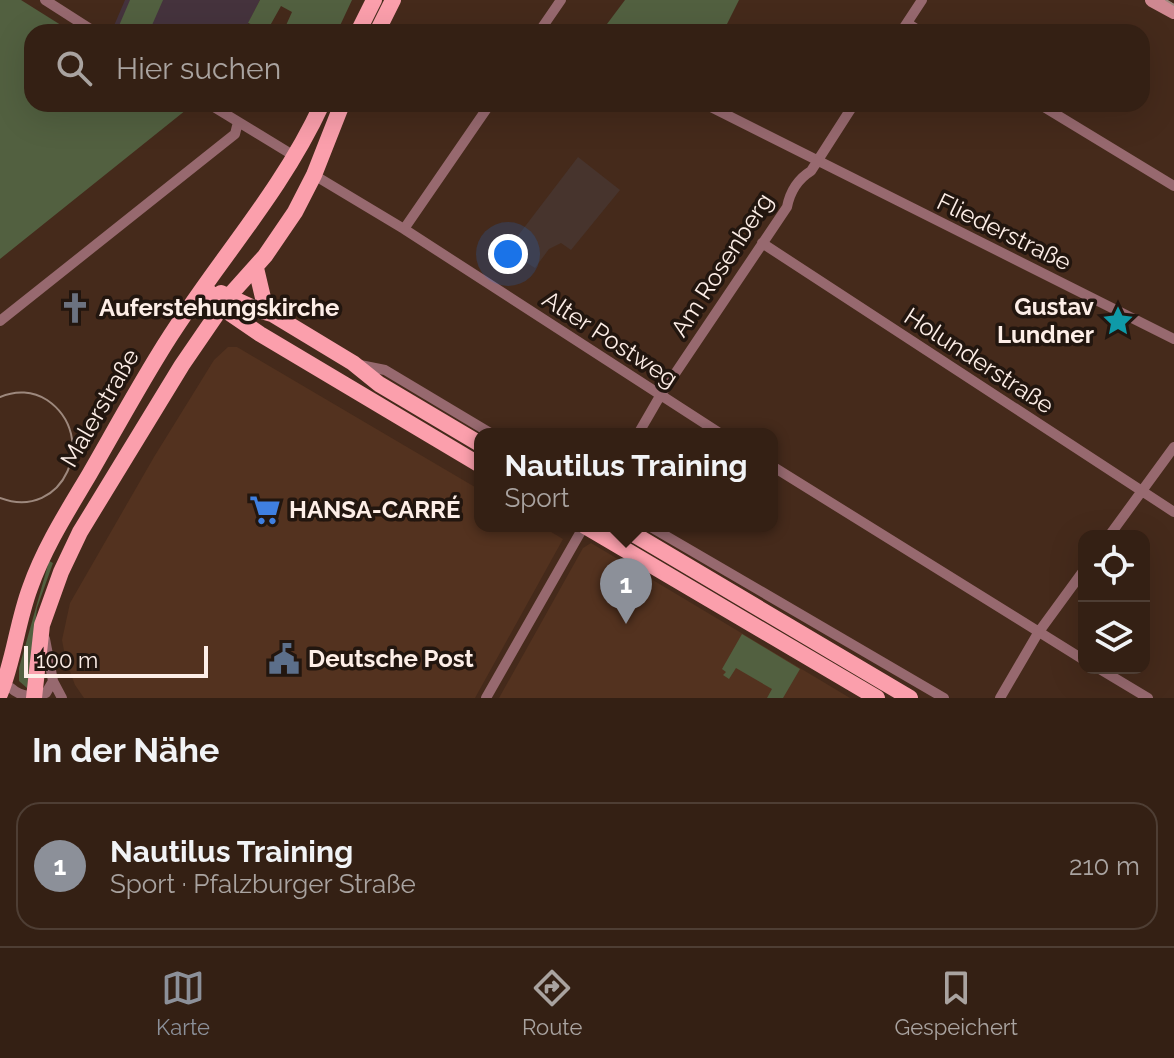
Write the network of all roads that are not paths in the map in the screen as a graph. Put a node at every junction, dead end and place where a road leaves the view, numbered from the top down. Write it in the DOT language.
graph roads {
  1 [pos="45,0"];
  2 [pos="374,0"];
  3 [pos="393,0"];
  4 [pos="561,0"];
  5 [pos="922,0"];
  6 [pos="1152,0"];
  7 [pos="1174,12"];
  8 [pos="82,24"];
  9 [pos="362,24"];
  10 [pos="381,24"];
  11 [pos="544,24"];
  12 [pos="907,24"];
  13 [pos="222,112"];
  14 [pos="318,112"];
  15 [pos="339,112"];
  16 [pos="484,112"];
  17 [pos="720,112"];
  18 [pos="849,112"];
  19 [pos="1052,112"];
  20 [pos="238,122"];
  21 [pos="296,157"];
  22 [pos="817,162"];
  23 [pos="314,175"];
  24 [pos="1174,186"];
  25 [pos="404,229"];
  26 [pos="762,243"];
  27 [pos="256,268"];
  28 [pos="205,287"];
  29 [pos="226,302"];
  30 [pos="272,314"];
  31 [pos="0,321"];
  32 [pos="1174,339"];
  33 [pos="353,363"];
  34 [pos="660,396"];
  35 [pos="482,428"];
  36 [pos="641,428"];
  37 [pos="711,428"];
  38 [pos="474,440"];
  39 [pos="1174,447"];
  40 [pos="474,461"];
  41 [pos="778,470"];
  42 [pos="1142,491"];
  43 [pos="1174,512"];
  44 [pos="1113,530"];
  45 [pos="582,532"];
  46 [pos="595,532"];
  47 [pos="630,532"];
  48 [pos="659,532"];
  49 [pos="1078,578"];
  50 [pos="42,625"];
  51 [pos="1038,633"];
  52 [pos="1078,656"];
  53 [pos="1108,674"];
  54 [pos="53,681"];
  55 [pos="8,688"];
  56 [pos="34,697"];
  57 [pos="62,698"];
  58 [pos="486,698"];
  59 [pos="877,698"];
  60 [pos="910,698"];
  61 [pos="944,698"];
  62 [pos="1000,698"];
  63 [pos="1148,698"];
  1 -- 8 [label="street"];
  2 -- 9 [label="main road"];
  3 -- 10 [label="main road"];
  4 -- 11 [label="street"];
  5 -- 12 [label="street"];
  6 -- 7 [label="main road"];
  13 -- 20 [label="street"];
  14 -- 21 [label="main road, Malerstraße"];
  15 -- 23 [label="main road, Malerstraße"];
  16 -- 25 [label="street"];
  17 -- 22 [label="street"];
  18 -- 22 [label="street, Am Rosenberg"];
  19 -- 24 [label="street"];
  20 -- 21 [label="street"];
  20 -- 31 [label="street"];
  21 -- 28 [label="main road, Malerstraße"];
  22 -- 26 [label="street, Am Rosenberg"];
  22 -- 32 [label="street, Fliederstraße"];
  23 -- 25 [label="street, Alter Postweg"];
  23 -- 27 [label="main road, Malerstraße"];
  25 -- 34 [label="street, Alter Postweg"];
  26 -- 34 [label="street, Am Rosenberg"];
  26 -- 42 [label="street, Holunderstraße"];
  27 -- 29 [label="main road, Malerstraße"];
  27 -- 30 [label="main road"];
  28 -- 29 [label="main road"];
  28 -- 55 [label="main road, Malerstraße"];
  29 -- 30 [label="main road"];
  29 -- 40 [label="main road"];
  29 -- 50 [label="main road, Malerstraße"];
  30 -- 33 [label="main road"];
  33 -- 35 [label="street"];
  33 -- 38 [label="main road"];
  34 -- 36 [label="street, Am Rosenberg"];
  34 -- 37 [label="street, Alter Postweg"];
  39 -- 42 [label="street"];
  41 -- 51 [label="street"];
  42 -- 43 [label="street, Holunderstraße"];
  42 -- 44 [label="street"];
  45 -- 58 [label="street"];
  46 -- 59 [label="main road"];
  47 -- 60 [label="main road"];
  48 -- 61 [label="street"];
  49 -- 51 [label="street"];
  50 -- 54 [label="street, Malerstraße"];
  50 -- 56 [label="main road, Malerstraße"];
  51 -- 52 [label="street"];
  51 -- 62 [label="street"];
  53 -- 63 [label="street"];
  54 -- 56 [label="street"];
  54 -- 57 [label="street, Malerstraße"];
  55 -- 56 [label="street, Malerstraße"];
}
